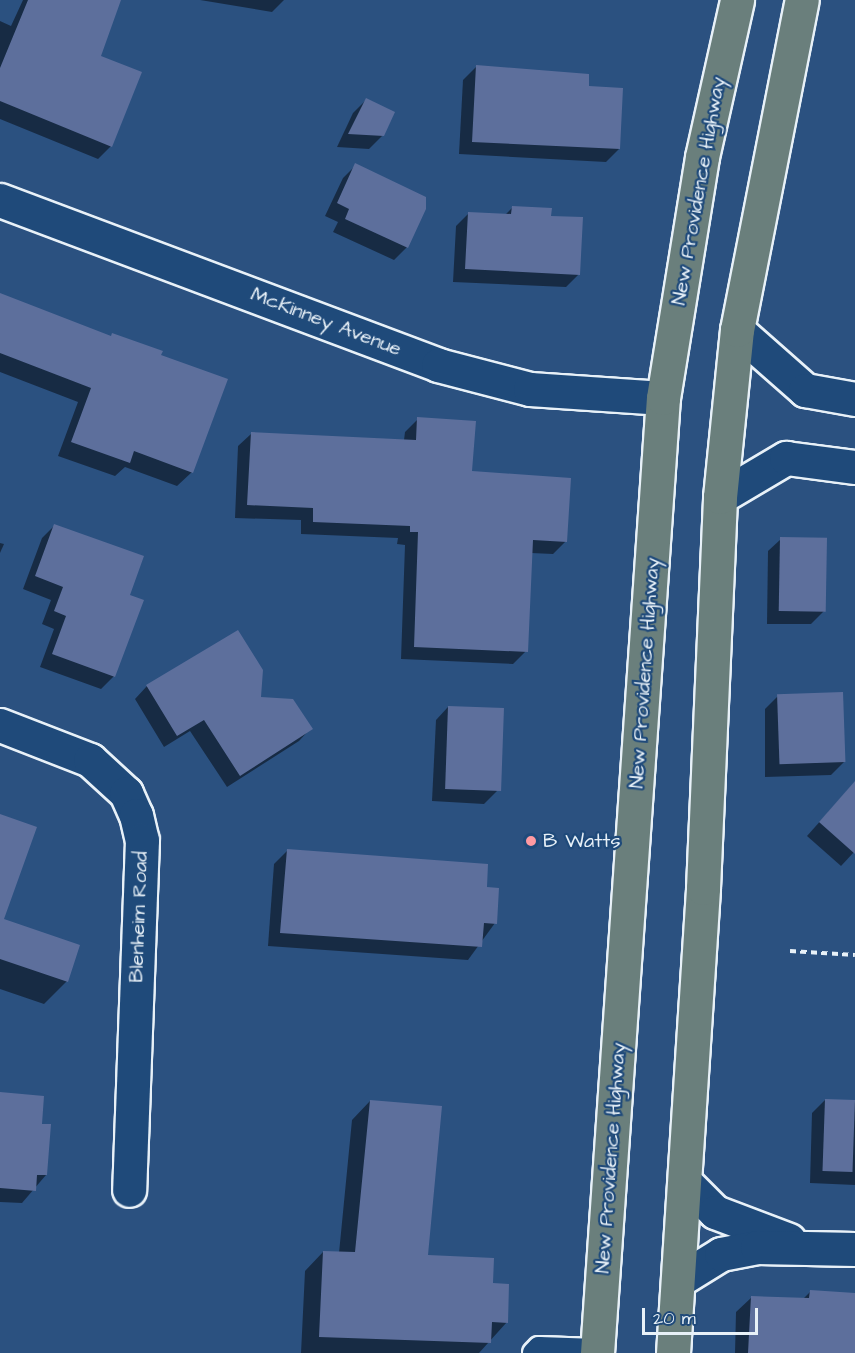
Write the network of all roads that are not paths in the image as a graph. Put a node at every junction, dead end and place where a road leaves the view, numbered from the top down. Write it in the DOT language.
graph roads {
  1 [pos="737,0"];
  2 [pos="802,0"];
  3 [pos="0,200"];
  4 [pos="736,330"];
  5 [pos="663,398"];
  6 [pos="855,399"];
  7 [pos="855,467"];
  8 [pos="720,497"];
  9 [pos="0,725"];
  10 [pos="685,1182"];
  11 [pos="129,1190"];
  12 [pos="814,1247"];
  13 [pos="855,1249"];
  14 [pos="679,1280"];
  15 [pos="597,1352"];
  16 [pos="534,1353"];
  17 [pos="673,1353"];
  1 -- 5 [label="highway, New Providence Highway"];
  2 -- 4 [label="highway"];
  3 -- 5 [label="street, McKinney Avenue"];
  4 -- 6 [label="street"];
  4 -- 8 [label="highway"];
  5 -- 15 [label="highway, New Providence Highway"];
  7 -- 8 [label="street"];
  8 -- 10 [label="highway"];
  9 -- 11 [label="street, Blenheim Road"];
  10 -- 12 [label="street"];
  10 -- 14 [label="highway"];
  12 -- 13 [label="street"];
  12 -- 14 [label="street"];
  14 -- 17 [label="highway"];
  15 -- 16 [label="lane"];
}
